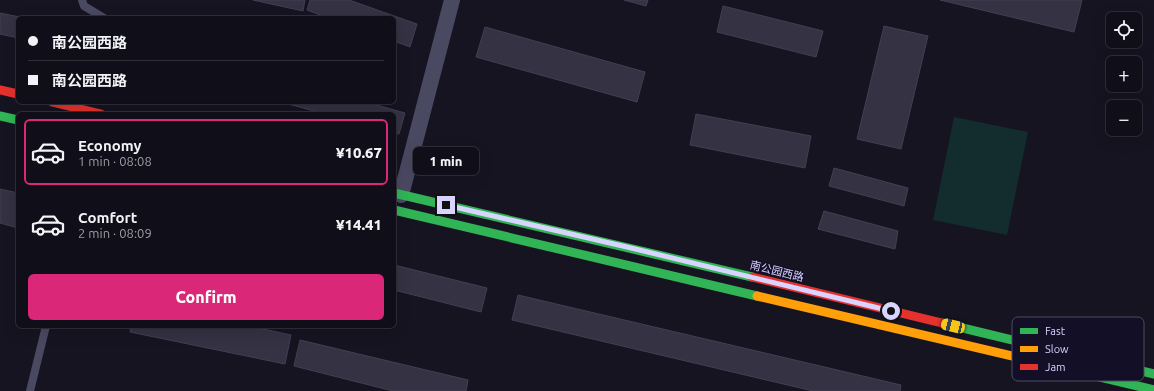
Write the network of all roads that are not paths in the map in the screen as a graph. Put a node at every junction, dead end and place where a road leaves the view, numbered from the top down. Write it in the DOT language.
graph roads {
  1 [pos="82,0"];
  2 [pos="452,0"];
  3 [pos="101,16"];
  4 [pos="0,90"];
  5 [pos="16,94"];
  6 [pos="61,104"];
  7 [pos="93,104"];
  8 [pos="91,111"];
  9 [pos="94,112"];
  10 [pos="0,116"];
  11 [pos="16,120"];
  12 [pos="398,194"];
  13 [pos="396,210"];
  14 [pos="46,328"];
  15 [pos="1012,340"];
  16 [pos="1012,356"];
  17 [pos="1144,372"];
  18 [pos="1154,374"];
  19 [pos="1116,381"];
  20 [pos="1154,390"];
  21 [pos="30,391"];
  1 -- 3 [label="lane"];
  2 -- 12 [label="street"];
  4 -- 5 [label="main road"];
  6 -- 8 [label="main road"];
  7 -- 8 [label="lane"];
  8 -- 9 [label="main road"];
  10 -- 11 [label="main road"];
  12 -- 15 [label="main road, 南公园西路"];
  13 -- 16 [label="main road"];
  14 -- 21 [label="lane"];
  17 -- 18 [label="main road, 南公园西路"];
  19 -- 20 [label="main road"];
}
